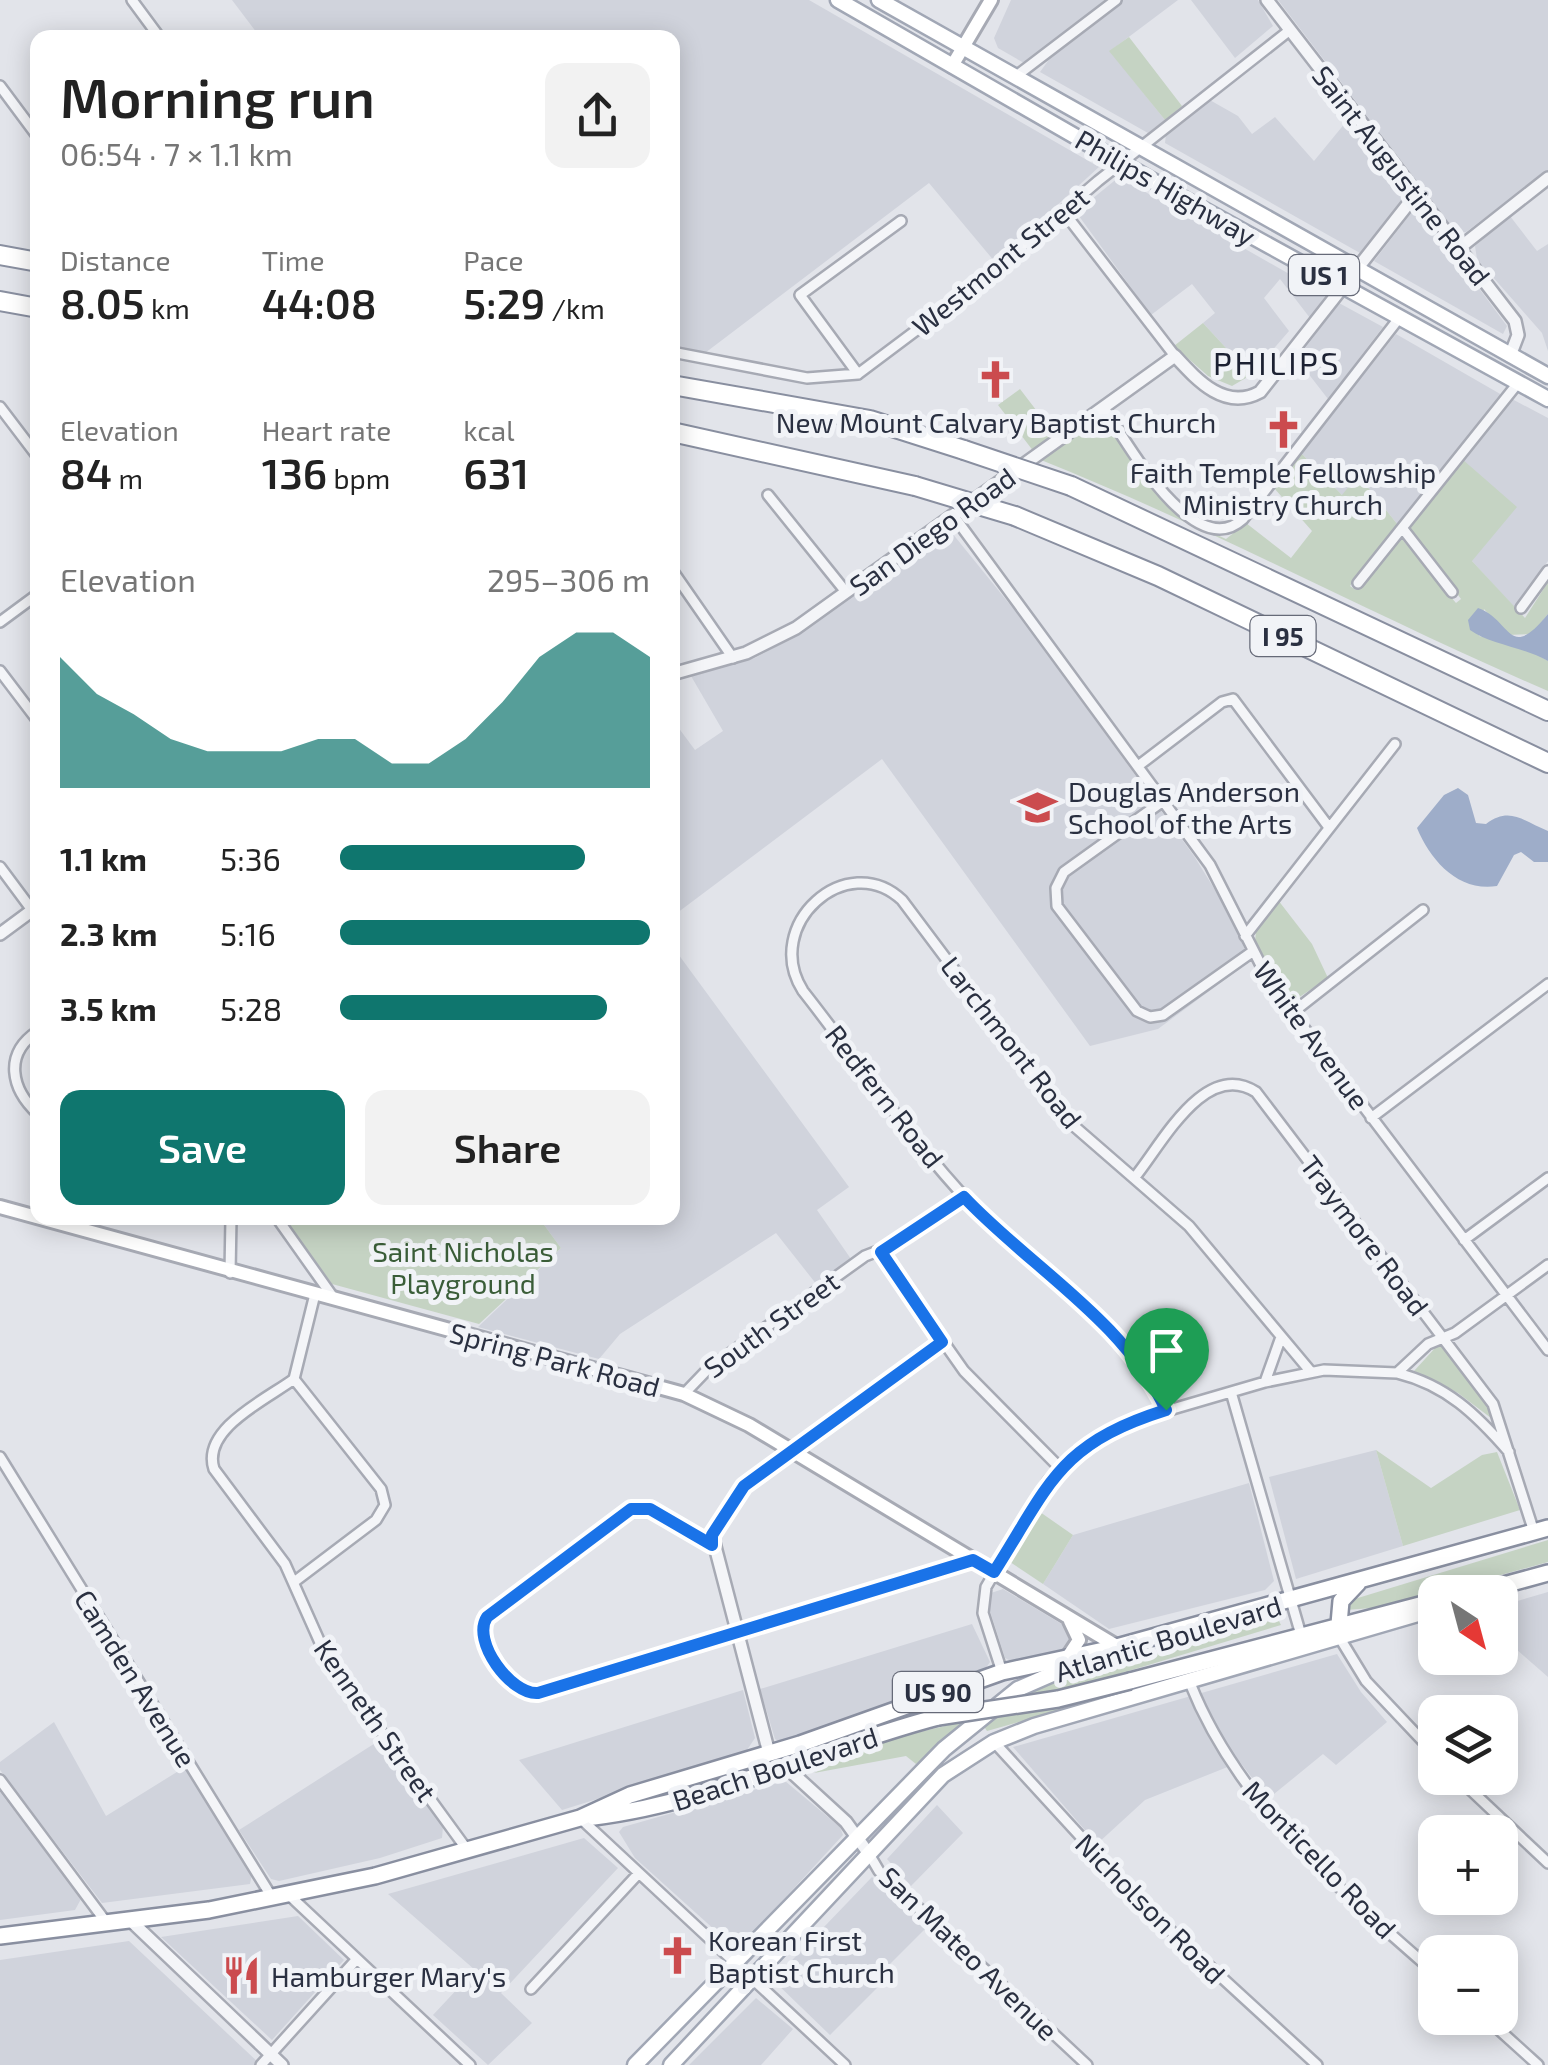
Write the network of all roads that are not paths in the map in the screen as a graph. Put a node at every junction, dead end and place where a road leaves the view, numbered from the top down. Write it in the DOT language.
graph roads {
  1 [pos="132,0"];
  2 [pos="838,0"];
  3 [pos="879,0"];
  4 [pos="991,0"];
  5 [pos="1116,0"];
  6 [pos="1266,0"];
  7 [pos="154,30"];
  8 [pos="1290,30"];
  9 [pos="963,49"];
  10 [pos="952,66"];
  11 [pos="1014,79"];
  12 [pos="0,86"];
  13 [pos="30,126"];
  14 [pos="1138,149"];
  15 [pos="1122,162"];
  16 [pos="1548,178"];
  17 [pos="1416,194"];
  18 [pos="1063,211"];
  19 [pos="901,220"];
  20 [pos="1458,249"];
  21 [pos="0,255"];
  22 [pos="30,261"];
  23 [pos="1356,270"];
  24 [pos="1343,286"];
  25 [pos="0,301"];
  26 [pos="30,307"];
  27 [pos="1400,317"];
  28 [pos="680,354"];
  29 [pos="1175,356"];
  30 [pos="1510,356"];
  31 [pos="858,374"];
  32 [pos="1548,376"];
  33 [pos="1518,383"];
  34 [pos="680,386"];
  35 [pos="1548,399"];
  36 [pos="0,407"];
  37 [pos="1104,408"];
  38 [pos="680,434"];
  39 [pos="30,446"];
  40 [pos="768,495"];
  41 [pos="953,515"];
  42 [pos="1403,528"];
  43 [pos="1548,571"];
  44 [pos="680,582"];
  45 [pos="1358,583"];
  46 [pos="846,592"];
  47 [pos="1452,592"];
  48 [pos="30,600"];
  49 [pos="1521,608"];
  50 [pos="0,622"];
  51 [pos="733,658"];
  52 [pos="0,671"];
  53 [pos="680,672"];
  54 [pos="30,711"];
  55 [pos="1548,712"];
  56 [pos="1395,744"];
  57 [pos="1548,763"];
  58 [pos="1138,766"];
  59 [pos="1163,801"];
  60 [pos="1328,826"];
  61 [pos="0,867"];
  62 [pos="824,897"];
  63 [pos="30,902"];
  64 [pos="1423,910"];
  65 [pos="30,912"];
  66 [pos="0,934"];
  67 [pos="1244,936"];
  68 [pos="1252,952"];
  69 [pos="1548,984"];
  70 [pos="1292,1013"];
  71 [pos="30,1039"];
  72 [pos="30,1105"];
  73 [pos="1372,1118"];
  74 [pos="1135,1178"];
  75 [pos="1548,1178"];
  76 [pos="964,1197"];
  77 [pos="0,1207"];
  78 [pos="30,1216"];
  79 [pos="62,1225"];
  80 [pos="231,1225"];
  81 [pos="281,1225"];
  82 [pos="1464,1240"];
  83 [pos="881,1252"];
  84 [pos="1548,1265"];
  85 [pos="230,1274"];
  86 [pos="316,1294"];
  87 [pos="1507,1295"];
  88 [pos="334,1299"];
  89 [pos="1281,1337"];
  90 [pos="1445,1339"];
  91 [pos="942,1342"];
  92 [pos="1548,1350"];
  93 [pos="1312,1372"];
  94 [pos="1396,1373"];
  95 [pos="294,1378"];
  96 [pos="1265,1382"];
  97 [pos="1231,1392"];
  98 [pos="684,1394"];
  99 [pos="1166,1410"];
  100 [pos="791,1452"];
  101 [pos="1511,1454"];
  102 [pos="0,1457"];
  103 [pos="1059,1467"];
  104 [pos="1541,1530"];
  105 [pos="712,1545"];
  106 [pos="973,1560"];
  107 [pos="994,1572"];
  108 [pos="1548,1573"];
  109 [pos="1366,1578"];
  110 [pos="1518,1581"];
  111 [pos="294,1582"];
  112 [pos="1290,1600"];
  113 [pos="1418,1610"];
  114 [pos="1065,1615"];
  115 [pos="734,1632"];
  116 [pos="1340,1632"];
  117 [pos="1301,1634"];
  118 [pos="1115,1648"];
  119 [pos="1070,1656"];
  120 [pos="1057,1670"];
  121 [pos="1002,1672"];
  122 [pos="1190,1682"];
  123 [pos="1418,1736"];
  124 [pos="994,1742"];
  125 [pos="769,1754"];
  126 [pos="787,1768"];
  127 [pos="0,1780"];
  128 [pos="1476,1795"];
  129 [pos="580,1818"];
  130 [pos="858,1838"];
  131 [pos="468,1851"];
  132 [pos="868,1854"];
  133 [pos="1548,1862"];
  134 [pos="639,1874"];
  135 [pos="281,1897"];
  136 [pos="130,1920"];
  137 [pos="106,1922"];
  138 [pos="0,1936"];
  139 [pos="1418,1957"];
  140 [pos="356,1960"];
  141 [pos="736,1963"];
  142 [pos="754,1980"];
  143 [pos="530,1988"];
  144 [pos="1505,2035"];
  145 [pos="271,2054"];
  146 [pos="261,2065"];
  147 [pos="282,2065"];
  148 [pos="470,2065"];
  149 [pos="635,2065"];
  150 [pos="670,2065"];
  151 [pos="845,2065"];
  152 [pos="1087,2065"];
  153 [pos="1317,2065"];
  154 [pos="1538,2065"];
  1 -- 7 [label="street"];
  2 -- 10 [label="main road, Philips Highway / US 1"];
  3 -- 9 [label="main road, Philips Highway / US 1"];
  4 -- 9 [label="main road"];
  5 -- 11 [label="street"];
  6 -- 8 [label="street, Saint Augustine Road"];
  8 -- 14 [label="street, Westmont Street"];
  8 -- 17 [label="street, Saint Augustine Road"];
  9 -- 10 [label="main road"];
  9 -- 11 [label="main road, Philips Highway / US 1"];
  10 -- 15 [label="main road, Philips Highway / US 1"];
  11 -- 14 [label="main road, Philips Highway / US 1"];
  12 -- 13 [label="street"];
  14 -- 15 [label="street, Westmont Street"];
  14 -- 23 [label="main road, Philips Highway / US 1"];
  15 -- 18 [label="street, Westmont Street"];
  15 -- 24 [label="main road, Philips Highway / US 1"];
  16 -- 20 [label="street"];
  17 -- 20 [label="street, Saint Augustine Road"];
  17 -- 23 [label="street"];
  18 -- 29 [label="street"];
  18 -- 31 [label="street, Westmont Street"];
  19 -- 31 [label="street"];
  20 -- 30 [label="street, Saint Augustine Road"];
  21 -- 22 [label="highway"];
  23 -- 24 [label="street"];
  23 -- 30 [label="main road, Philips Highway / US 1"];
  24 -- 27 [label="main road, Philips Highway / US 1"];
  24 -- 29 [label="street"];
  25 -- 26 [label="highway"];
  27 -- 33 [label="main road, Philips Highway / US 1"];
  27 -- 37 [label="street"];
  28 -- 31 [label="street"];
  29 -- 37 [label="street, San Diego Road"];
  30 -- 32 [label="main road, Philips Highway / US 1"];
  33 -- 35 [label="main road, Philips Highway / US 1"];
  33 -- 42 [label="street"];
  34 -- 55 [label="highway, I 95, bridge"];
  36 -- 39 [label="street"];
  37 -- 41 [label="street, San Diego Road"];
  38 -- 57 [label="highway, I 95, bridge"];
  40 -- 46 [label="street"];
  41 -- 46 [label="street, San Diego Road"];
  41 -- 58 [label="street, White Avenue"];
  42 -- 45 [label="street"];
  42 -- 47 [label="street"];
  43 -- 49 [label="street"];
  44 -- 51 [label="street"];
  46 -- 51 [label="street, San Diego Road"];
  48 -- 50 [label="street"];
  51 -- 53 [label="street, San Diego Road"];
  52 -- 54 [label="street"];
  56 -- 60 [label="street"];
  58 -- 59 [label="street, White Avenue"];
  58 -- 60 [label="street"];
  59 -- 67 [label="street, White Avenue"];
  59 -- 68 [label="street"];
  60 -- 67 [label="street"];
  61 -- 63 [label="street"];
  62 -- 74 [label="street, Larchmont Road"];
  62 -- 76 [label="street, Redfern Road"];
  64 -- 70 [label="street"];
  65 -- 66 [label="street"];
  67 -- 68 [label="street, White Avenue"];
  68 -- 70 [label="street, White Avenue"];
  69 -- 73 [label="street"];
  70 -- 73 [label="street, White Avenue"];
  71 -- 72 [label="street"];
  73 -- 82 [label="street, White Avenue"];
  74 -- 89 [label="street, Larchmont Road"];
  74 -- 90 [label="street, Traymore Road"];
  75 -- 82 [label="street"];
  76 -- 83 [label="street, South Street"];
  76 -- 99 [label="street, Redfern Road"];
  77 -- 78 [label="main road, Spring Park Road"];
  79 -- 85 [label="main road, Spring Park Road"];
  80 -- 85 [label="street"];
  81 -- 88 [label="street"];
  82 -- 87 [label="street, White Avenue"];
  83 -- 91 [label="street"];
  83 -- 98 [label="street, South Street"];
  84 -- 87 [label="street"];
  85 -- 86 [label="main road, Spring Park Road"];
  86 -- 88 [label="main road, Spring Park Road"];
  86 -- 95 [label="street"];
  87 -- 90 [label="street"];
  87 -- 92 [label="street, White Avenue"];
  88 -- 98 [label="main road, Spring Park Road"];
  89 -- 93 [label="street, Larchmont Road"];
  89 -- 96 [label="street"];
  90 -- 94 [label="street"];
  90 -- 101 [label="street, Traymore Road"];
  91 -- 100 [label="street"];
  91 -- 103 [label="street"];
  93 -- 94 [label="street"];
  93 -- 96 [label="street"];
  94 -- 101 [label="street"];
  95 -- 111 [label="street, Kenneth Street"];
  95 -- 111 [label="street"];
  96 -- 97 [label="street"];
  97 -- 99 [label="street"];
  97 -- 112 [label="street"];
  98 -- 100 [label="main road, Spring Park Road"];
  99 -- 103 [label="street"];
  100 -- 105 [label="street"];
  100 -- 106 [label="main road, Spring Park Road"];
  101 -- 104 [label="street, Traymore Road"];
  102 -- 135 [label="street, Camden Avenue"];
  103 -- 107 [label="street"];
  104 -- 109 [label="highway, Atlantic Boulevard / US 90"];
  105 -- 115 [label="street"];
  105 -- 115 [label="street"];
  106 -- 107 [label="main road, Spring Park Road"];
  106 -- 115 [label="street"];
  107 -- 114 [label="main road, Spring Park Road"];
  107 -- 121 [label="street"];
  108 -- 110 [label="highway"];
  109 -- 112 [label="highway, Atlantic Boulevard / US 90"];
  109 -- 116 [label="highway"];
  111 -- 131 [label="street, Kenneth Street"];
  112 -- 117 [label="street"];
  112 -- 118 [label="highway, Atlantic Boulevard / US 90"];
  113 -- 116 [label="highway, Beach Boulevard / US 90"];
  114 -- 118 [label="main road, Spring Park Road"];
  114 -- 119 [label="main road"];
  115 -- 125 [label="street"];
  116 -- 117 [label="highway, Beach Boulevard / US 90"];
  116 -- 122 [label="main road, Atlantic Boulevard"];
  116 -- 123 [label="street"];
  117 -- 126 [label="highway, Beach Boulevard / US 90, bridge"];
  118 -- 119 [label="highway, Beach Boulevard / US 90"];
  118 -- 120 [label="main road, Atlantic Boulevard"];
  119 -- 120 [label="highway"];
  119 -- 121 [label="highway, Beach Boulevard / US 90"];
  120 -- 130 [label="main road, Atlantic Boulevard"];
  121 -- 125 [label="highway, Beach Boulevard / US 90"];
  122 -- 124 [label="main road, Atlantic Boulevard"];
  122 -- 139 [label="street, Monticello Road"];
  124 -- 132 [label="main road, Atlantic Boulevard"];
  124 -- 153 [label="street, Nicholson Road"];
  125 -- 126 [label="main road, San Mateo Avenue"];
  125 -- 129 [label="highway, Beach Boulevard / US 90"];
  126 -- 129 [label="highway, Beach Boulevard / US 90"];
  126 -- 130 [label="street, San Mateo Avenue"];
  127 -- 137 [label="street"];
  128 -- 133 [label="street"];
  129 -- 131 [label="highway, Beach Boulevard / US 90"];
  129 -- 134 [label="street"];
  130 -- 132 [label="street, San Mateo Avenue"];
  130 -- 141 [label="main road, Atlantic Boulevard"];
  131 -- 135 [label="highway, Beach Boulevard / US 90"];
  132 -- 142 [label="main road, Atlantic Boulevard"];
  132 -- 152 [label="street, San Mateo Avenue"];
  134 -- 141 [label="street"];
  134 -- 143 [label="street"];
  135 -- 136 [label="highway, Beach Boulevard / US 90"];
  135 -- 140 [label="street, Camden Avenue"];
  136 -- 137 [label="highway, Beach Boulevard / US 90"];
  136 -- 145 [label="street"];
  137 -- 138 [label="highway, Beach Boulevard / US 90"];
  140 -- 145 [label="street"];
  140 -- 148 [label="street, Camden Avenue"];
  141 -- 142 [label="street"];
  141 -- 149 [label="main road, Atlantic Boulevard"];
  142 -- 150 [label="main road, Atlantic Boulevard"];
  142 -- 151 [label="street"];
  144 -- 154 [label="street"];
  145 -- 146 [label="street"];
  145 -- 147 [label="street"];
}
